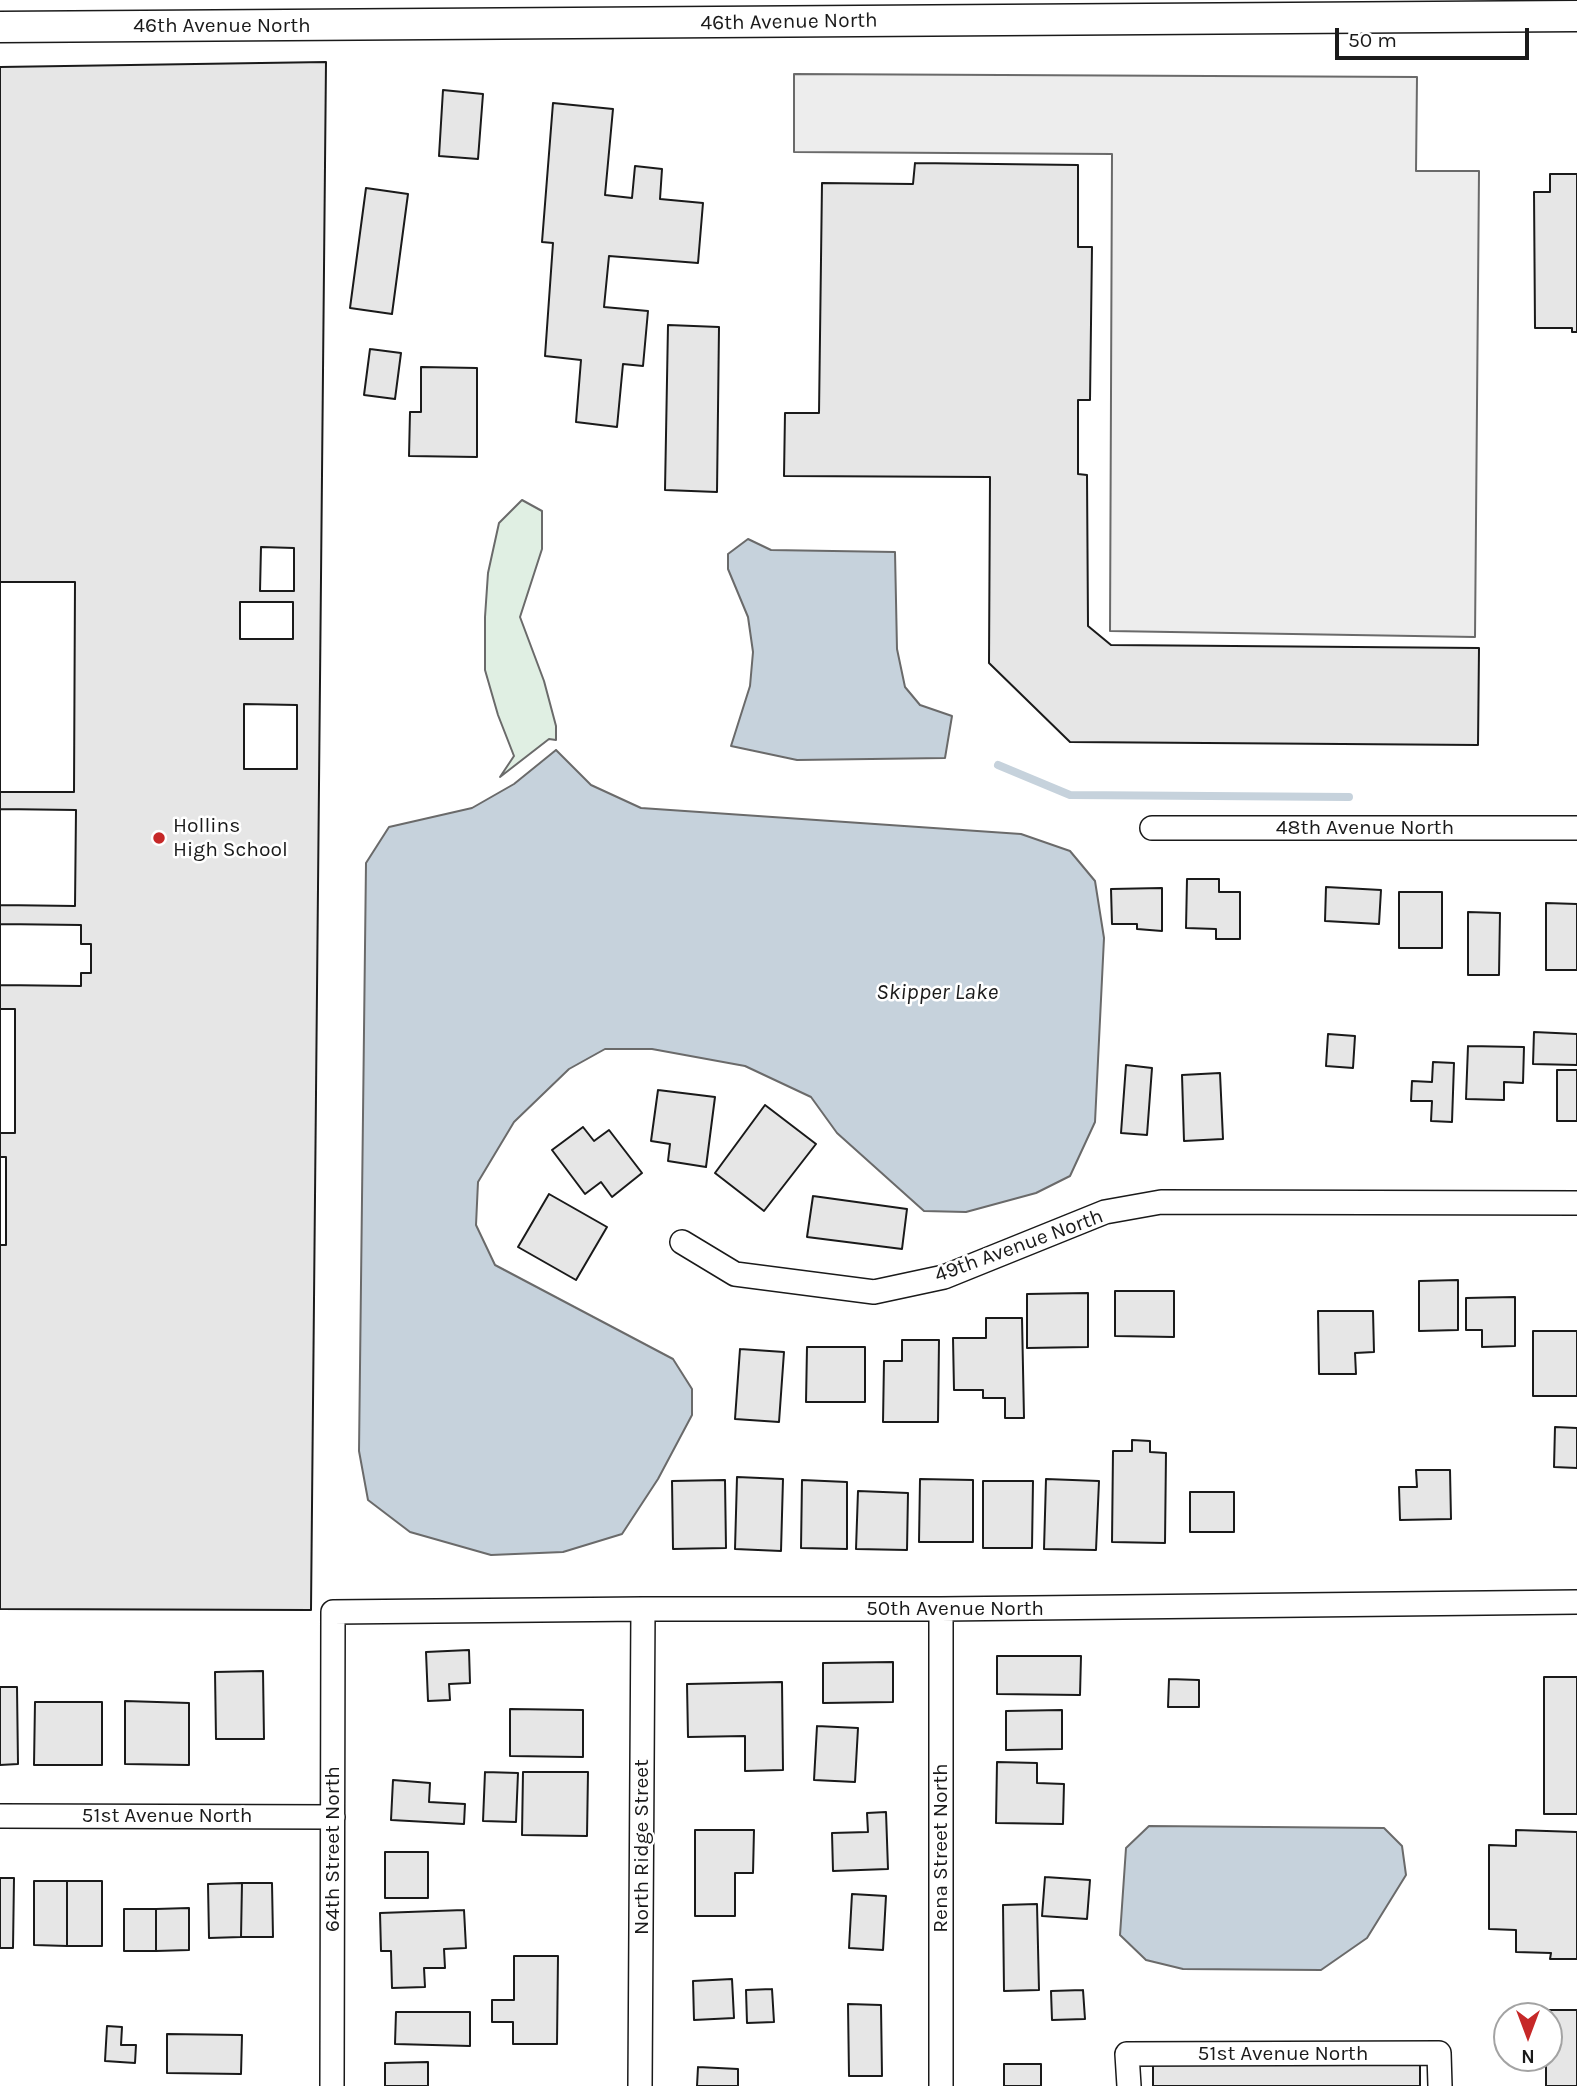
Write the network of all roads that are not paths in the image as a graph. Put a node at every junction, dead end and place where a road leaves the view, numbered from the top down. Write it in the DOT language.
graph roads {
  1 [pos="1577,16"];
  2 [pos="0,27"];
  3 [pos="1152,828"];
  4 [pos="1577,828"];
  5 [pos="1577,1203"];
  6 [pos="682,1242"];
  7 [pos="1577,1602"];
  8 [pos="643,1609"];
  9 [pos="941,1609"];
  10 [pos="333,1612"];
  11 [pos="0,1816"];
  12 [pos="333,1817"];
  13 [pos="332,2086"];
  14 [pos="640,2086"];
  15 [pos="941,2086"];
  16 [pos="1129,2086"];
  17 [pos="1440,2086"];
  1 -- 2 [label="street, 46th Avenue North"];
  3 -- 4 [label="street, 48th Avenue North"];
  5 -- 6 [label="street, 49th Avenue North"];
  7 -- 9 [label="street, 50th Avenue North"];
  8 -- 9 [label="street, 50th Avenue North"];
  8 -- 10 [label="street, 50th Avenue North"];
  8 -- 14 [label="street, North Ridge Street"];
  9 -- 15 [label="street, Rena Street North"];
  10 -- 12 [label="street, 64th Street North"];
  11 -- 12 [label="street, 51st Avenue North"];
  12 -- 13 [label="street, 64th Street North"];
  16 -- 17 [label="street, 51st Avenue North"];
}
